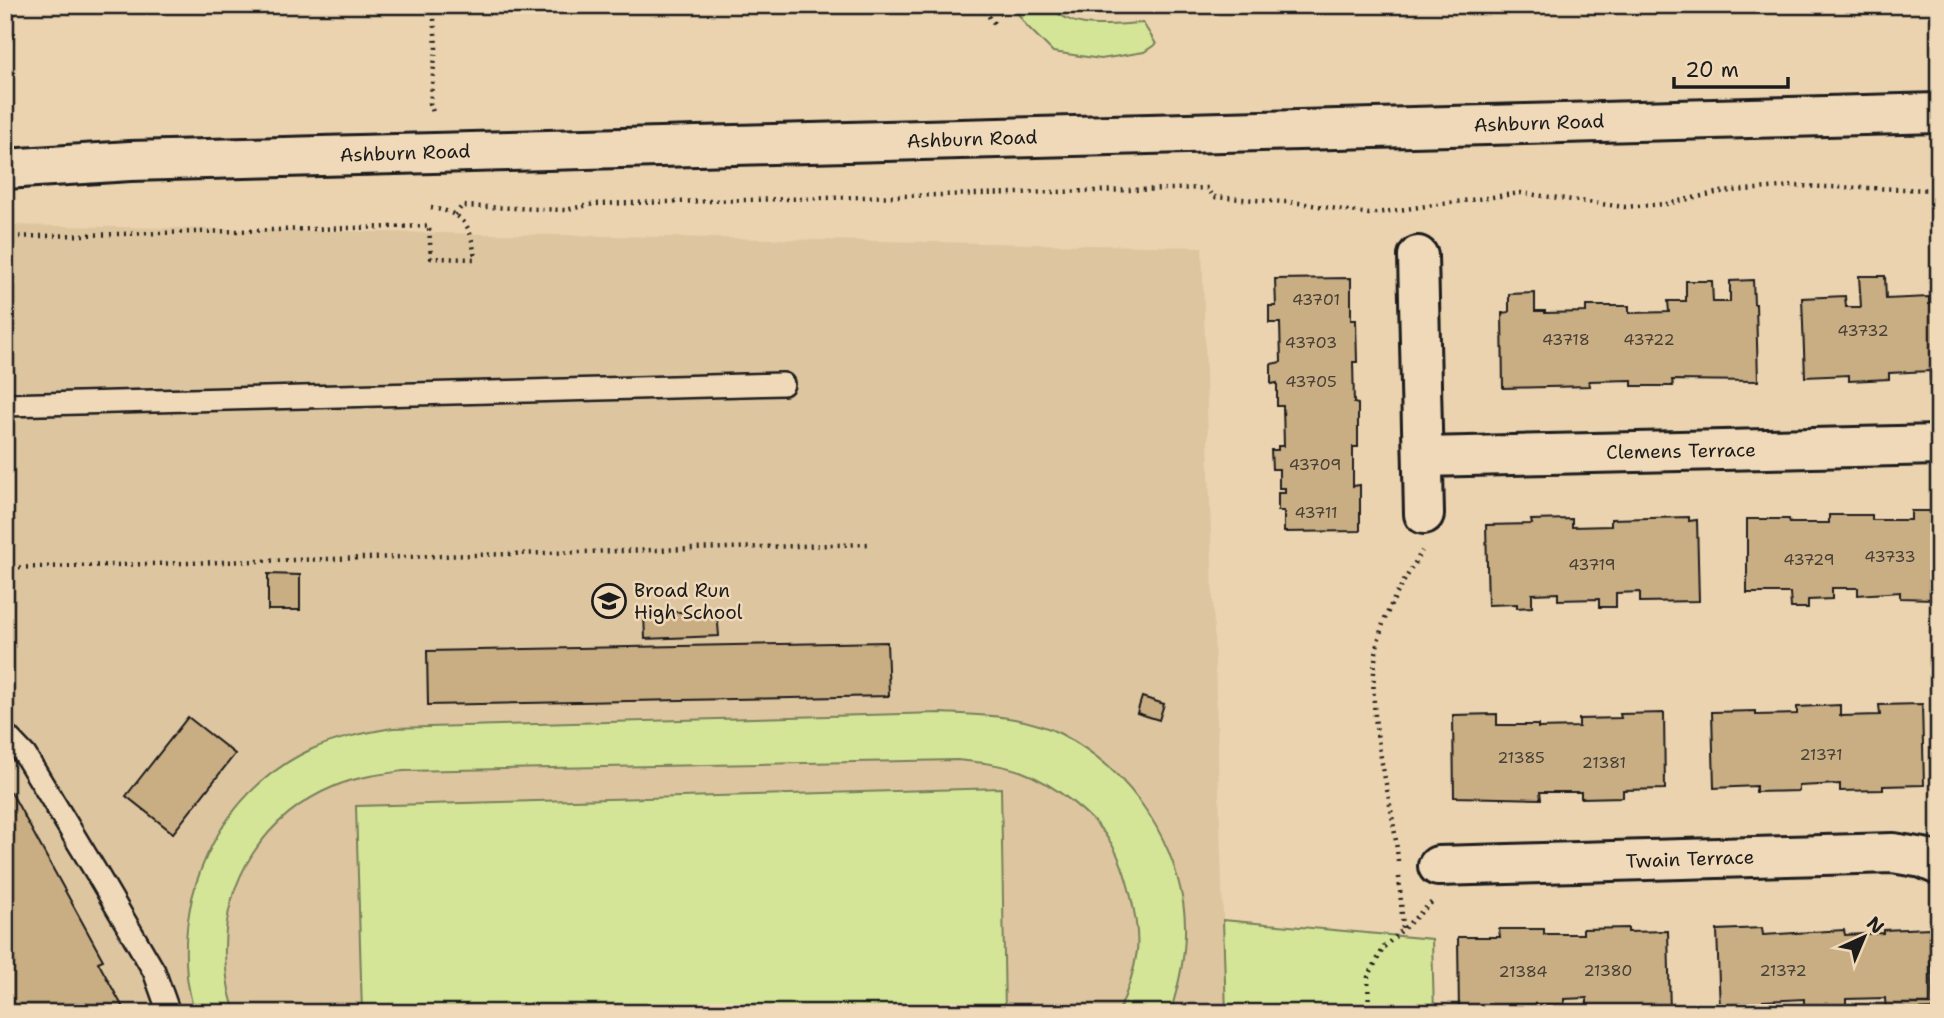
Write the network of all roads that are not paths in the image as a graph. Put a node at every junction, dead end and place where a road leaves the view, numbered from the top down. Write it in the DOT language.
graph roads {
  1 [pos="1939,113"];
  2 [pos="5,169"];
  3 [pos="1418,256"];
  4 [pos="783,384"];
  5 [pos="5,405"];
  6 [pos="1939,445"];
  7 [pos="1423,457"];
  8 [pos="1424,507"];
  9 [pos="5,734"];
  10 [pos="1939,865"];
  11 [pos="1449,866"];
  12 [pos="169,1013"];
  1 -- 2 [label="main road, Ashburn Road"];
  3 -- 7 [label="main road"];
  4 -- 5 [label="lane"];
  6 -- 7 [label="main road, Clemens Terrace"];
  7 -- 8 [label="main road"];
  9 -- 12 [label="lane"];
  10 -- 11 [label="main road, Twain Terrace"];
}
